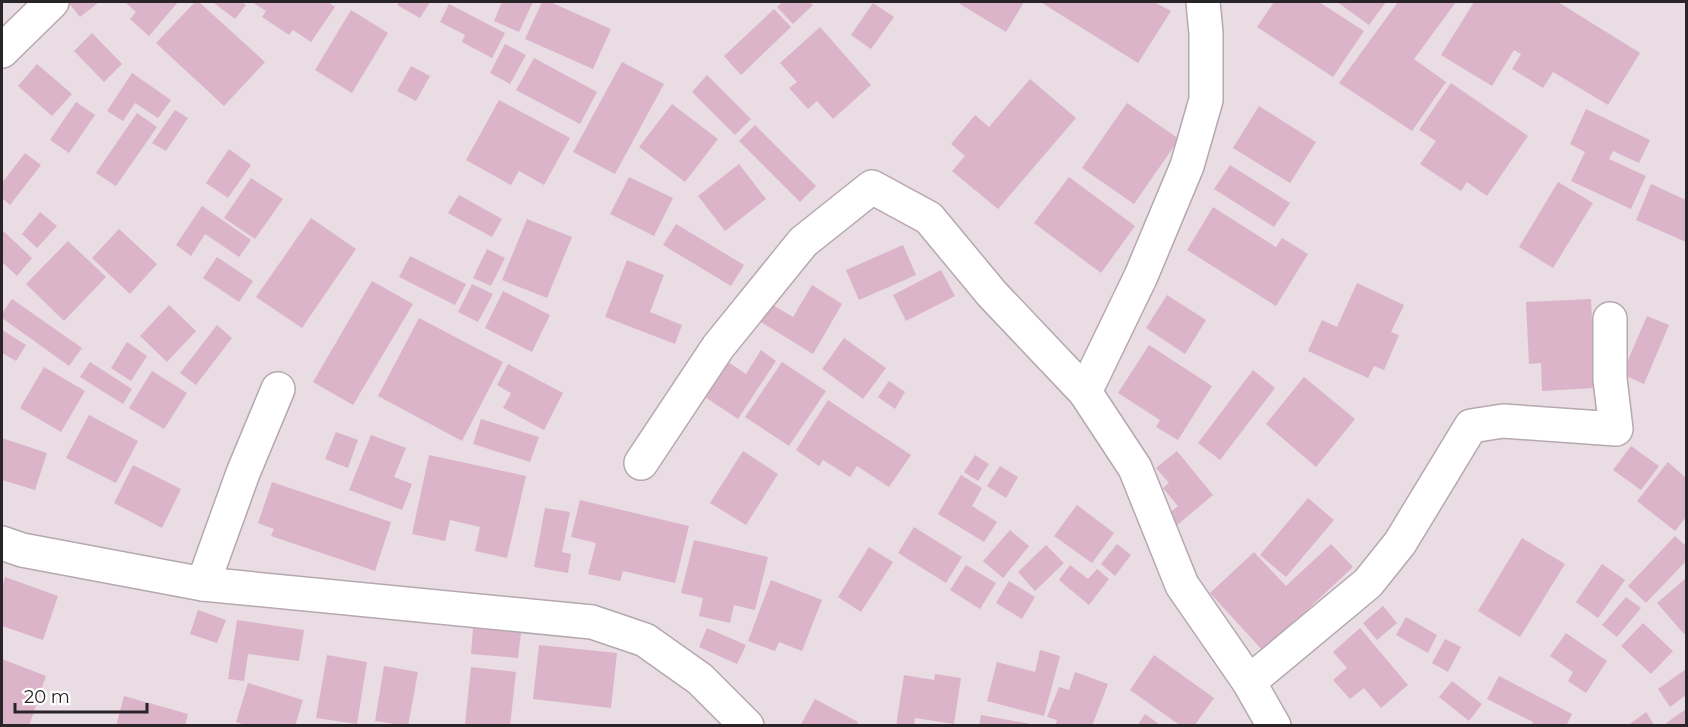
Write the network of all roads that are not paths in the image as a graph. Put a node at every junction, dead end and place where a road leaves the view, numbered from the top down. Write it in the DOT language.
graph roads {
  1 [pos="52,2"];
  2 [pos="1203,2"];
  3 [pos="2,51"];
  4 [pos="1610,319"];
  5 [pos="278,389"];
  6 [pos="1085,392"];
  7 [pos="641,463"];
  8 [pos="2,543"];
  9 [pos="203,584"];
  10 [pos="1249,682"];
  11 [pos="747,726"];
  12 [pos="1274,726"];
  1 -- 3 [label="street"];
  2 -- 6 [label="street"];
  4 -- 10 [label="street"];
  5 -- 9 [label="street"];
  6 -- 7 [label="street"];
  6 -- 10 [label="street"];
  8 -- 9 [label="street"];
  9 -- 11 [label="street"];
  10 -- 12 [label="street"];
}
